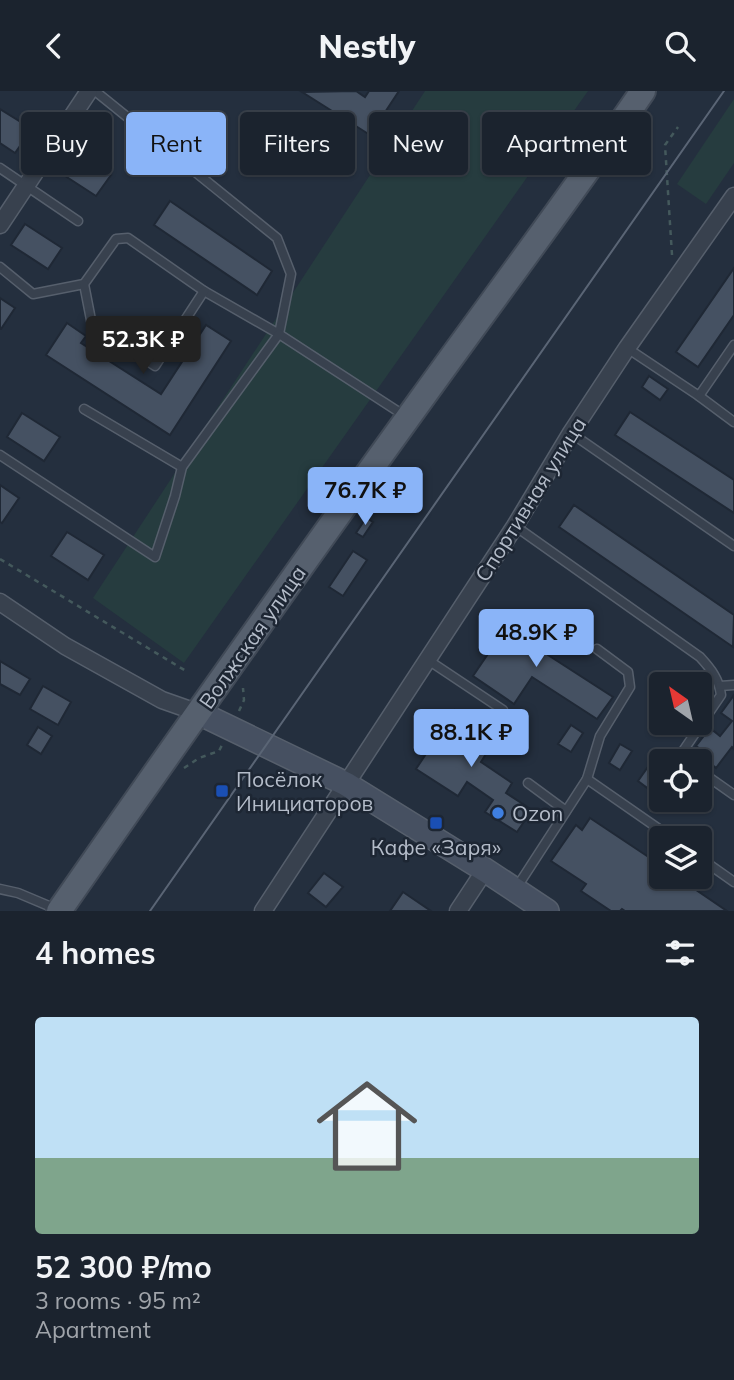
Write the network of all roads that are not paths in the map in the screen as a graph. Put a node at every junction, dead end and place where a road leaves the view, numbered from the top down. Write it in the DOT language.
graph roads {
  1 [pos="89,91"];
  2 [pos="95,91"];
  3 [pos="643,91"];
  4 [pos="0,169"];
  5 [pos="26,185"];
  6 [pos="734,196"];
  7 [pos="78,221"];
  8 [pos="0,225"];
  9 [pos="0,267"];
  10 [pos="84,283"];
  11 [pos="204,291"];
  12 [pos="279,334"];
  13 [pos="734,345"];
  14 [pos="627,348"];
  15 [pos="699,396"];
  16 [pos="84,409"];
  17 [pos="408,418"];
  18 [pos="734,422"];
  19 [pos="571,433"];
  20 [pos="0,455"];
  21 [pos="182,467"];
  22 [pos="515,526"];
  23 [pos="734,546"];
  24 [pos="0,602"];
  25 [pos="597,649"];
  26 [pos="428,660"];
  27 [pos="734,685"];
  28 [pos="720,686"];
  29 [pos="503,711"];
  30 [pos="199,713"];
  31 [pos="684,749"];
  32 [pos="587,779"];
  33 [pos="712,779"];
  34 [pos="528,783"];
  35 [pos="346,784"];
  36 [pos="734,795"];
  37 [pos="566,811"];
  38 [pos="654,826"];
  39 [pos="712,866"];
  40 [pos="485,870"];
  41 [pos="734,882"];
  42 [pos="0,889"];
  43 [pos="515,889"];
  44 [pos="59,911"];
  45 [pos="262,911"];
  46 [pos="458,911"];
  47 [pos="547,911"];
  1 -- 5 [label="street"];
  2 -- 12 [label="lane"];
  3 -- 17 [label="main road, Волжская улица"];
  4 -- 5 [label="lane"];
  5 -- 7 [label="lane"];
  5 -- 8 [label="street"];
  6 -- 14 [label="street, Спортивная улица"];
  9 -- 10 [label="lane"];
  10 -- 11 [label="lane"];
  10 -- 11 [label="lane"];
  11 -- 12 [label="lane"];
  12 -- 17 [label="lane"];
  12 -- 21 [label="lane"];
  13 -- 15 [label="lane"];
  14 -- 15 [label="lane"];
  14 -- 19 [label="street, Спортивная улица"];
  15 -- 18 [label="lane"];
  16 -- 21 [label="lane"];
  17 -- 30 [label="main road, Волжская улица"];
  19 -- 22 [label="street, Спортивная улица"];
  19 -- 23 [label="lane"];
  20 -- 21 [label="lane"];
  22 -- 26 [label="street, Спортивная улица"];
  22 -- 28 [label="lane"];
  24 -- 30 [label="street"];
  25 -- 32 [label="lane"];
  26 -- 29 [label="lane"];
  26 -- 35 [label="street, Спортивная улица"];
  27 -- 28 [label="lane"];
  28 -- 31 [label="lane"];
  30 -- 35 [label="street"];
  30 -- 44 [label="main road, Волжская улица"];
  32 -- 37 [label="lane"];
  32 -- 38 [label="lane"];
  33 -- 36 [label="lane"];
  34 -- 37 [label="lane"];
  35 -- 40 [label="street"];
  35 -- 45 [label="street, Спортивная улица"];
  37 -- 43 [label="lane"];
  39 -- 41 [label="lane"];
  40 -- 43 [label="street"];
  40 -- 46 [label="street"];
  42 -- 44 [label="lane"];
  43 -- 47 [label="street"];
}
